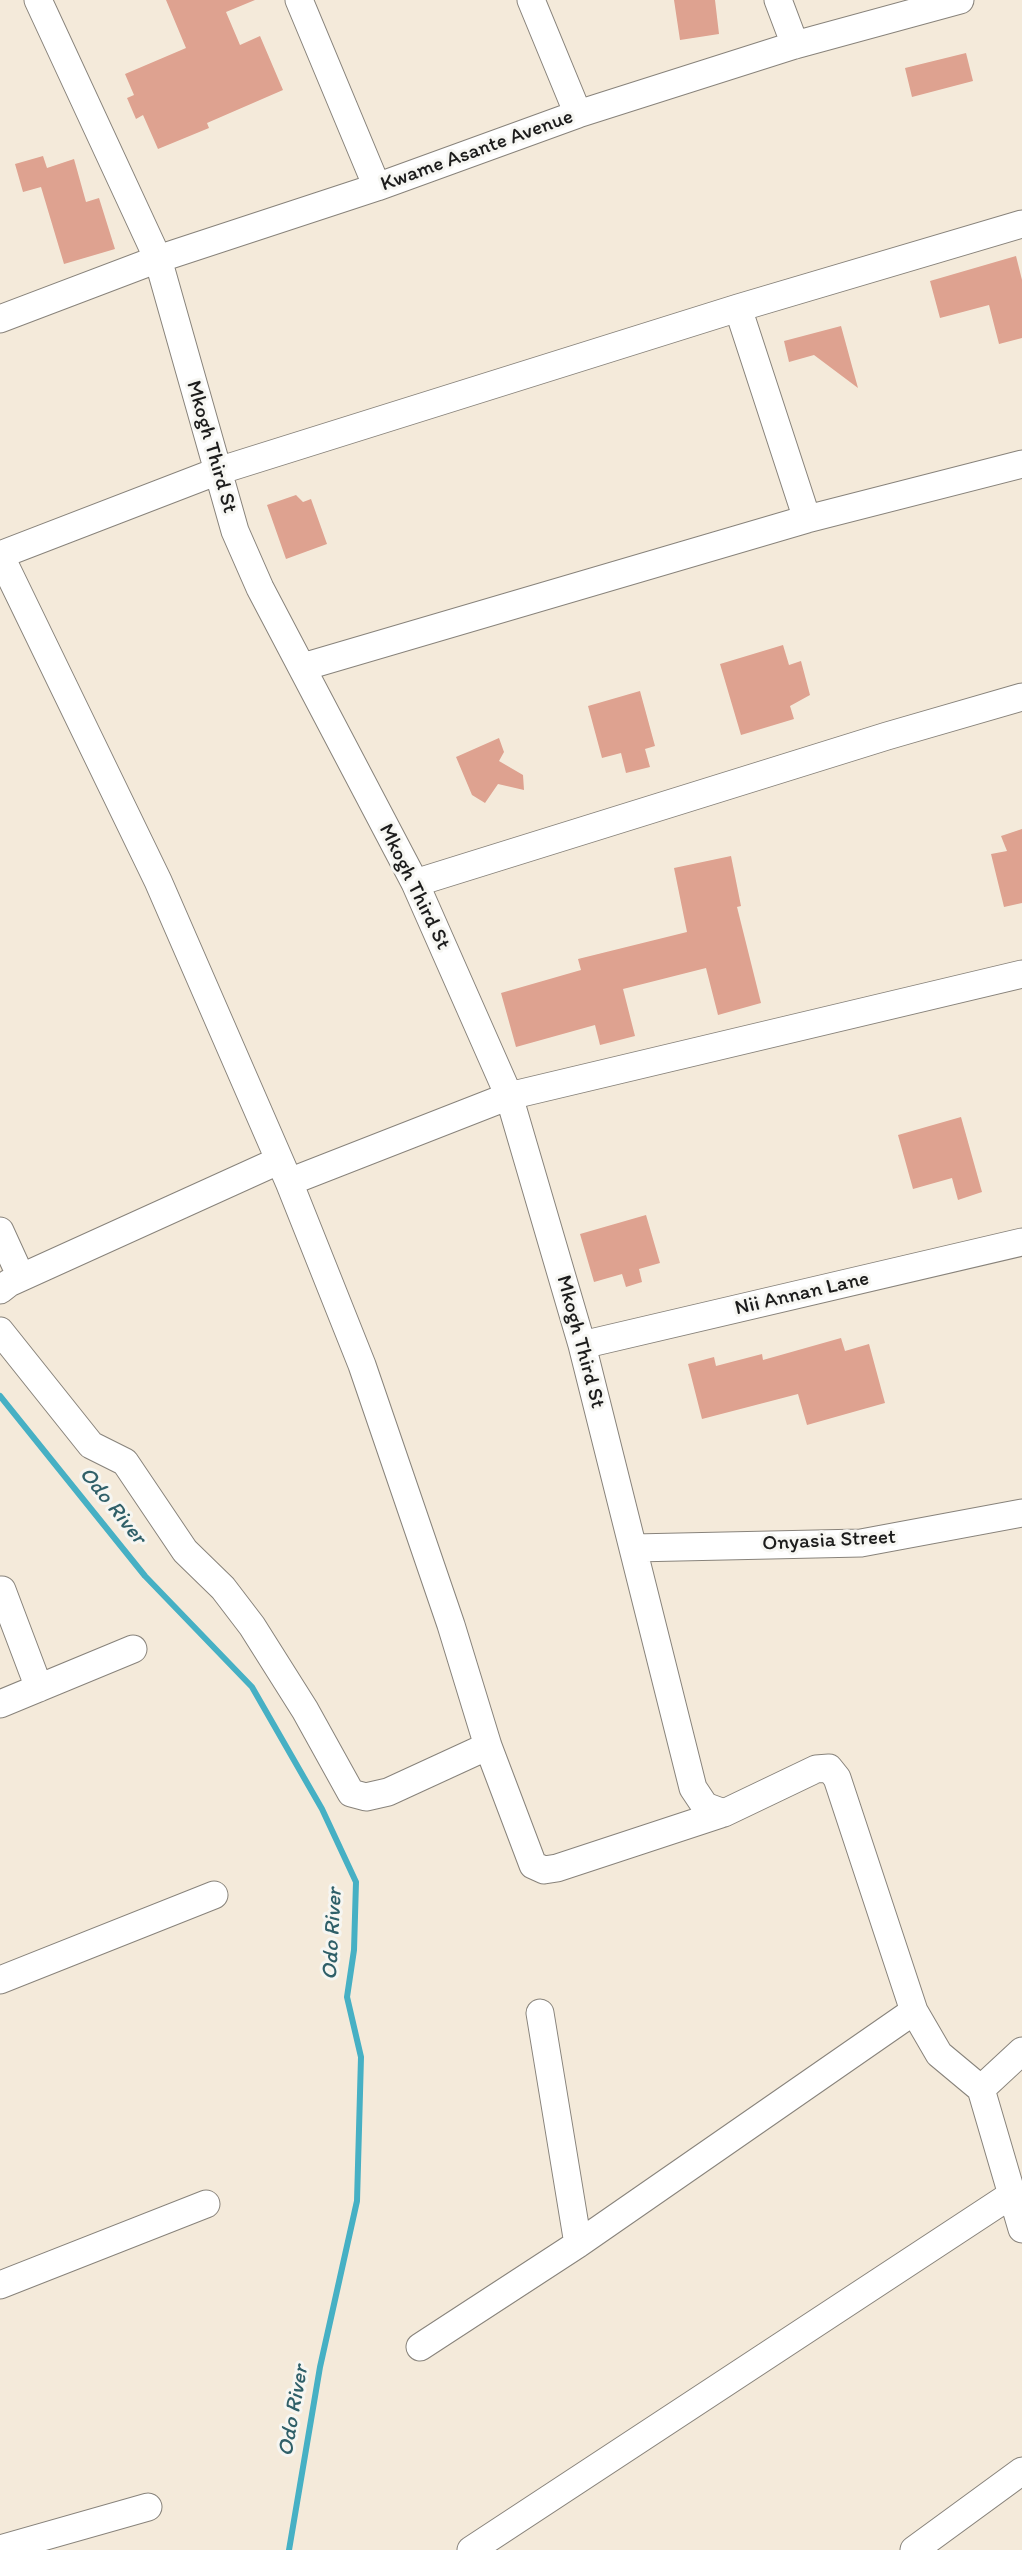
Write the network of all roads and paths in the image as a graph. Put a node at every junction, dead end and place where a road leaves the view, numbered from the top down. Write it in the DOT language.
graph roads {
  1 [pos="38,0"];
  2 [pos="299,0"];
  3 [pos="531,0"];
  4 [pos="778,0"];
  5 [pos="960,0"];
  6 [pos="795,45"];
  7 [pos="578,114"];
  8 [pos="377,187"];
  9 [pos="1022,224"];
  10 [pos="158,259"];
  11 [pos="738,308"];
  12 [pos="0,319"];
  13 [pos="1022,464"];
  14 [pos="218,471"];
  15 [pos="807,519"];
  16 [pos="0,555"];
  17 [pos="303,667"];
  18 [pos="1022,697"];
  19 [pos="415,883"];
  20 [pos="1022,974"];
  21 [pos="509,1096"];
  22 [pos="284,1172"];
  23 [pos="0,1231"];
  24 [pos="1022,1242"];
  25 [pos="10,1284"];
  26 [pos="0,1331"];
  27 [pos="582,1345"];
  28 [pos="1022,1513"];
  29 [pos="634,1548"];
  30 [pos="2,1590"];
  31 [pos="133,1649"];
  32 [pos="39,1688"];
  33 [pos="0,1704"];
  34 [pos="488,1746"];
  35 [pos="715,1810"];
  36 [pos="214,1895"];
  37 [pos="0,1980"];
  38 [pos="914,2011"];
  39 [pos="540,2013"];
  40 [pos="1022,2050"];
  41 [pos="981,2089"];
  42 [pos="1011,2195"];
  43 [pos="206,2204"];
  44 [pos="1022,2229"];
  45 [pos="578,2244"];
  46 [pos="0,2285"];
  47 [pos="420,2347"];
  48 [pos="1022,2471"];
  49 [pos="148,2507"];
  50 [pos="0,2549"];
  51 [pos="471,2550"];
  52 [pos="914,2550"];
  1 -- 10 [label="street, Mkogh Third St"];
  2 -- 8 [label="street"];
  3 -- 7 [label="street"];
  4 -- 6 [label="street"];
  5 -- 6 [label="street, Kwame Asante Avenue"];
  6 -- 7 [label="street, Kwame Asante Avenue"];
  7 -- 8 [label="street, Kwame Asante Avenue"];
  8 -- 10 [label="street, Kwame Asante Avenue"];
  9 -- 11 [label="street"];
  10 -- 12 [label="street, Kwame Asante Avenue"];
  10 -- 14 [label="street, Mkogh Third St"];
  11 -- 14 [label="street"];
  11 -- 15 [label="street"];
  13 -- 15 [label="street"];
  14 -- 16 [label="street"];
  14 -- 17 [label="street, Mkogh Third St"];
  15 -- 17 [label="street"];
  16 -- 22 [label="street"];
  17 -- 19 [label="street, Mkogh Third St"];
  18 -- 19 [label="street"];
  19 -- 21 [label="street, Mkogh Third St"];
  20 -- 21 [label="street"];
  21 -- 22 [label="street"];
  21 -- 27 [label="street, Mkogh Third St"];
  22 -- 25 [label="street"];
  22 -- 34 [label="street"];
  23 -- 25 [label="street"];
  24 -- 27 [label="street, Nii Annan Lane"];
  26 -- 34 [label="street"];
  27 -- 29 [label="street, Mkogh Third St"];
  28 -- 29 [label="street, Onyasia Street"];
  29 -- 35 [label="street, Mkogh Third St"];
  30 -- 32 [label="street"];
  31 -- 32 [label="street"];
  32 -- 33 [label="street"];
  34 -- 35 [label="street"];
  35 -- 38 [label="street"];
  36 -- 37 [label="street"];
  38 -- 41 [label="street"];
  38 -- 45 [label="street"];
  39 -- 45 [label="street"];
  40 -- 41 [label="street"];
  41 -- 42 [label="street"];
  42 -- 44 [label="street"];
  42 -- 51 [label="street"];
  43 -- 46 [label="street"];
  45 -- 47 [label="street"];
  48 -- 52 [label="street"];
  49 -- 50 [label="street"];
}
